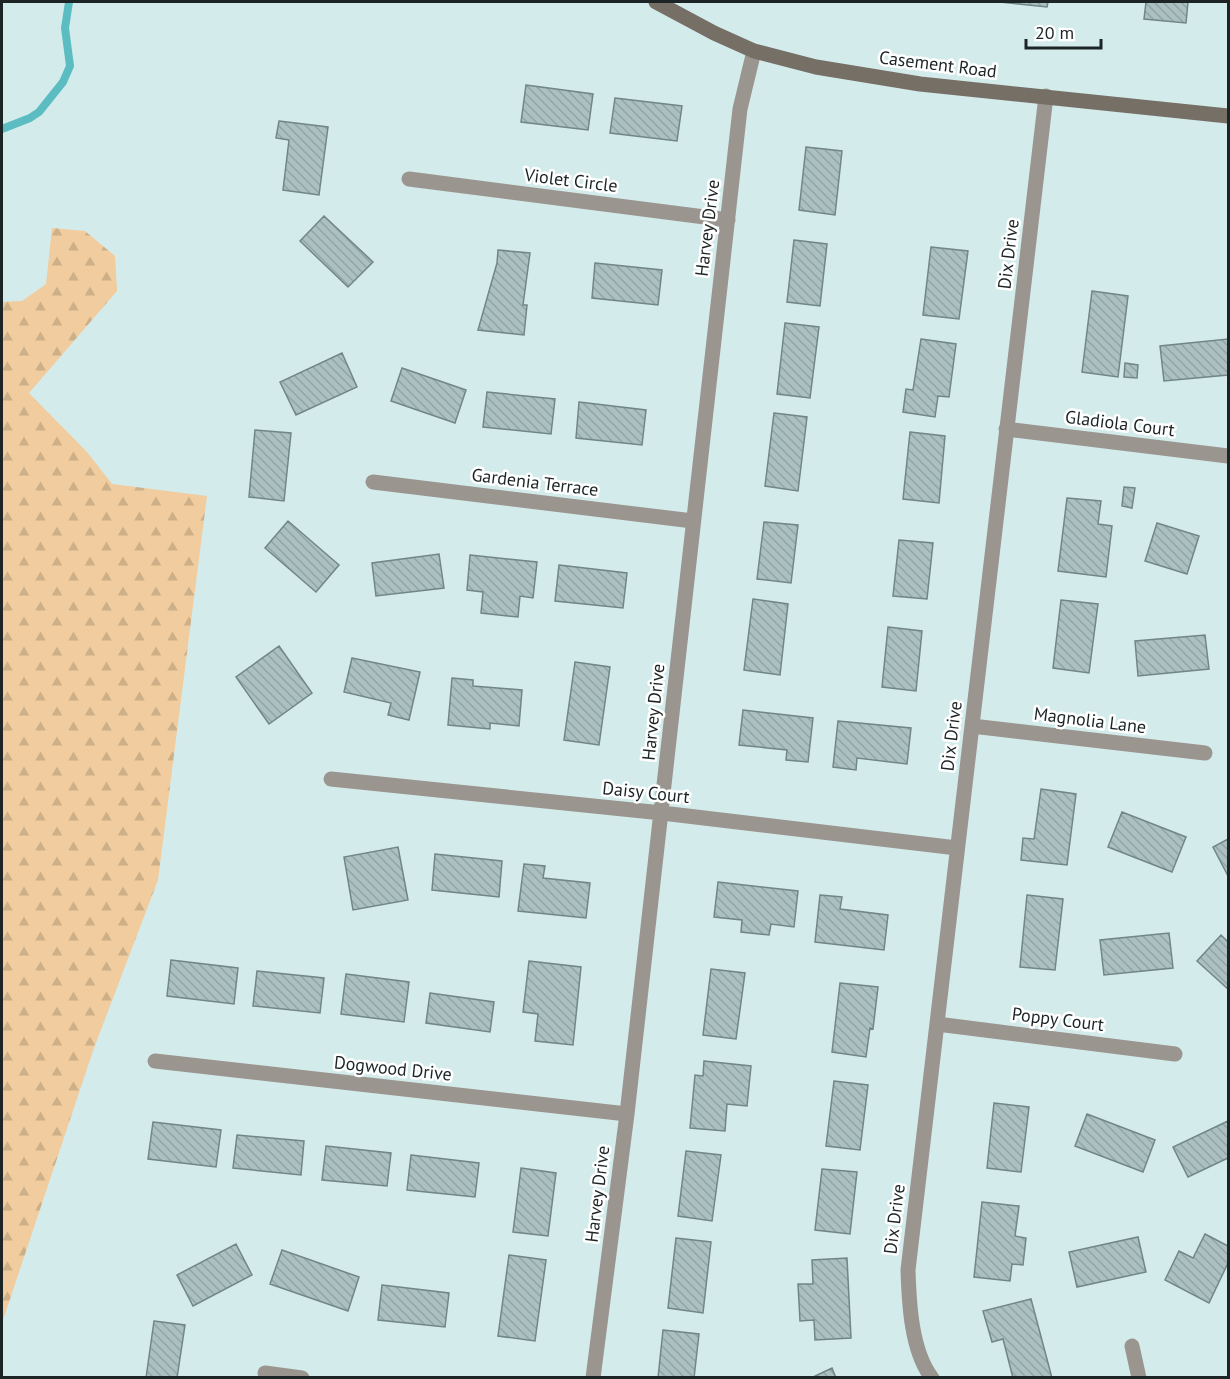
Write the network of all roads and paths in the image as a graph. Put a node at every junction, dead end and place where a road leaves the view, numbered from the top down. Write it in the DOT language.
graph roads {
  1 [pos="656,2"];
  2 [pos="754,51"];
  3 [pos="1047,96"];
  4 [pos="1228,116"];
  5 [pos="409,179"];
  6 [pos="728,220"];
  7 [pos="1006,429"];
  8 [pos="1228,456"];
  9 [pos="373,482"];
  10 [pos="693,521"];
  11 [pos="972,726"];
  12 [pos="1205,753"];
  13 [pos="331,778"];
  14 [pos="662,813"];
  15 [pos="957,848"];
  16 [pos="937,1024"];
  17 [pos="1175,1054"];
  18 [pos="155,1060"];
  19 [pos="627,1114"];
  20 [pos="1132,1346"];
  21 [pos="265,1373"];
  22 [pos="302,1377"];
  23 [pos="593,1377"];
  24 [pos="932,1377"];
  25 [pos="1139,1377"];
  1 -- 2 [label="street, Casement Road"];
  2 -- 3 [label="street, Casement Road"];
  2 -- 6 [label="street, Harvey Drive"];
  3 -- 4 [label="street, Casement Road"];
  3 -- 7 [label="street, Dix Drive"];
  5 -- 6 [label="street, Violet Circle"];
  6 -- 10 [label="street, Harvey Drive"];
  7 -- 8 [label="street, Gladiola Court"];
  7 -- 11 [label="street, Dix Drive"];
  9 -- 10 [label="street, Gardenia Terrace"];
  10 -- 14 [label="street, Harvey Drive"];
  11 -- 12 [label="street, Magnolia Lane"];
  11 -- 15 [label="street, Dix Drive"];
  13 -- 14 [label="street, Daisy Court"];
  14 -- 15 [label="street, Daisy Court"];
  14 -- 19 [label="street, Harvey Drive"];
  15 -- 16 [label="street, Dix Drive"];
  16 -- 17 [label="street, Poppy Court"];
  16 -- 24 [label="street, Dix Drive"];
  18 -- 19 [label="street, Dogwood Drive"];
  19 -- 23 [label="street, Harvey Drive"];
  20 -- 25 [label="street"];
  21 -- 22 [label="street"];
}
